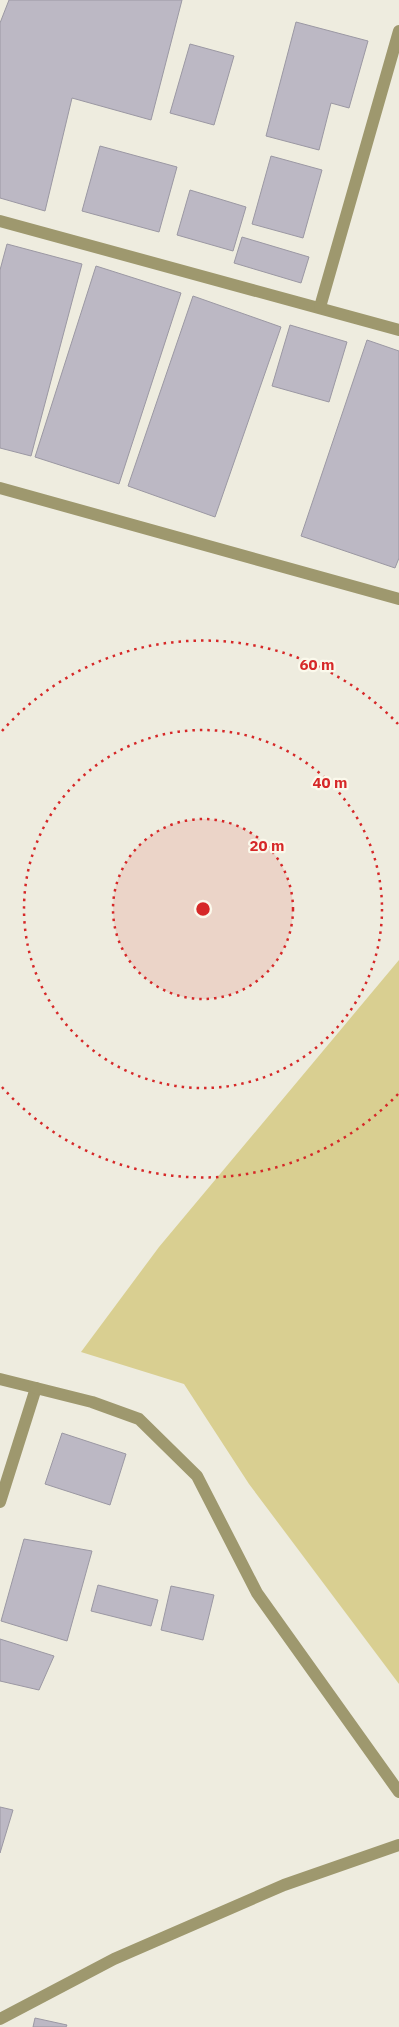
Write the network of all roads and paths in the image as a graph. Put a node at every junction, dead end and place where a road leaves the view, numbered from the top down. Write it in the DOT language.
graph roads {
  1 [pos="399,31"];
  2 [pos="0,221"];
  3 [pos="320,307"];
  4 [pos="399,330"];
  5 [pos="0,488"];
  6 [pos="399,598"];
  7 [pos="0,1379"];
  8 [pos="36,1388"];
  9 [pos="0,1502"];
  10 [pos="399,1792"];
  11 [pos="399,1845"];
  12 [pos="0,2019"];
  1 -- 3 [label="street"];
  2 -- 3 [label="street"];
  3 -- 4 [label="street"];
  5 -- 6 [label="street"];
  7 -- 8 [label="street"];
  8 -- 9 [label="street"];
  8 -- 10 [label="street"];
  11 -- 12 [label="street"];
}
